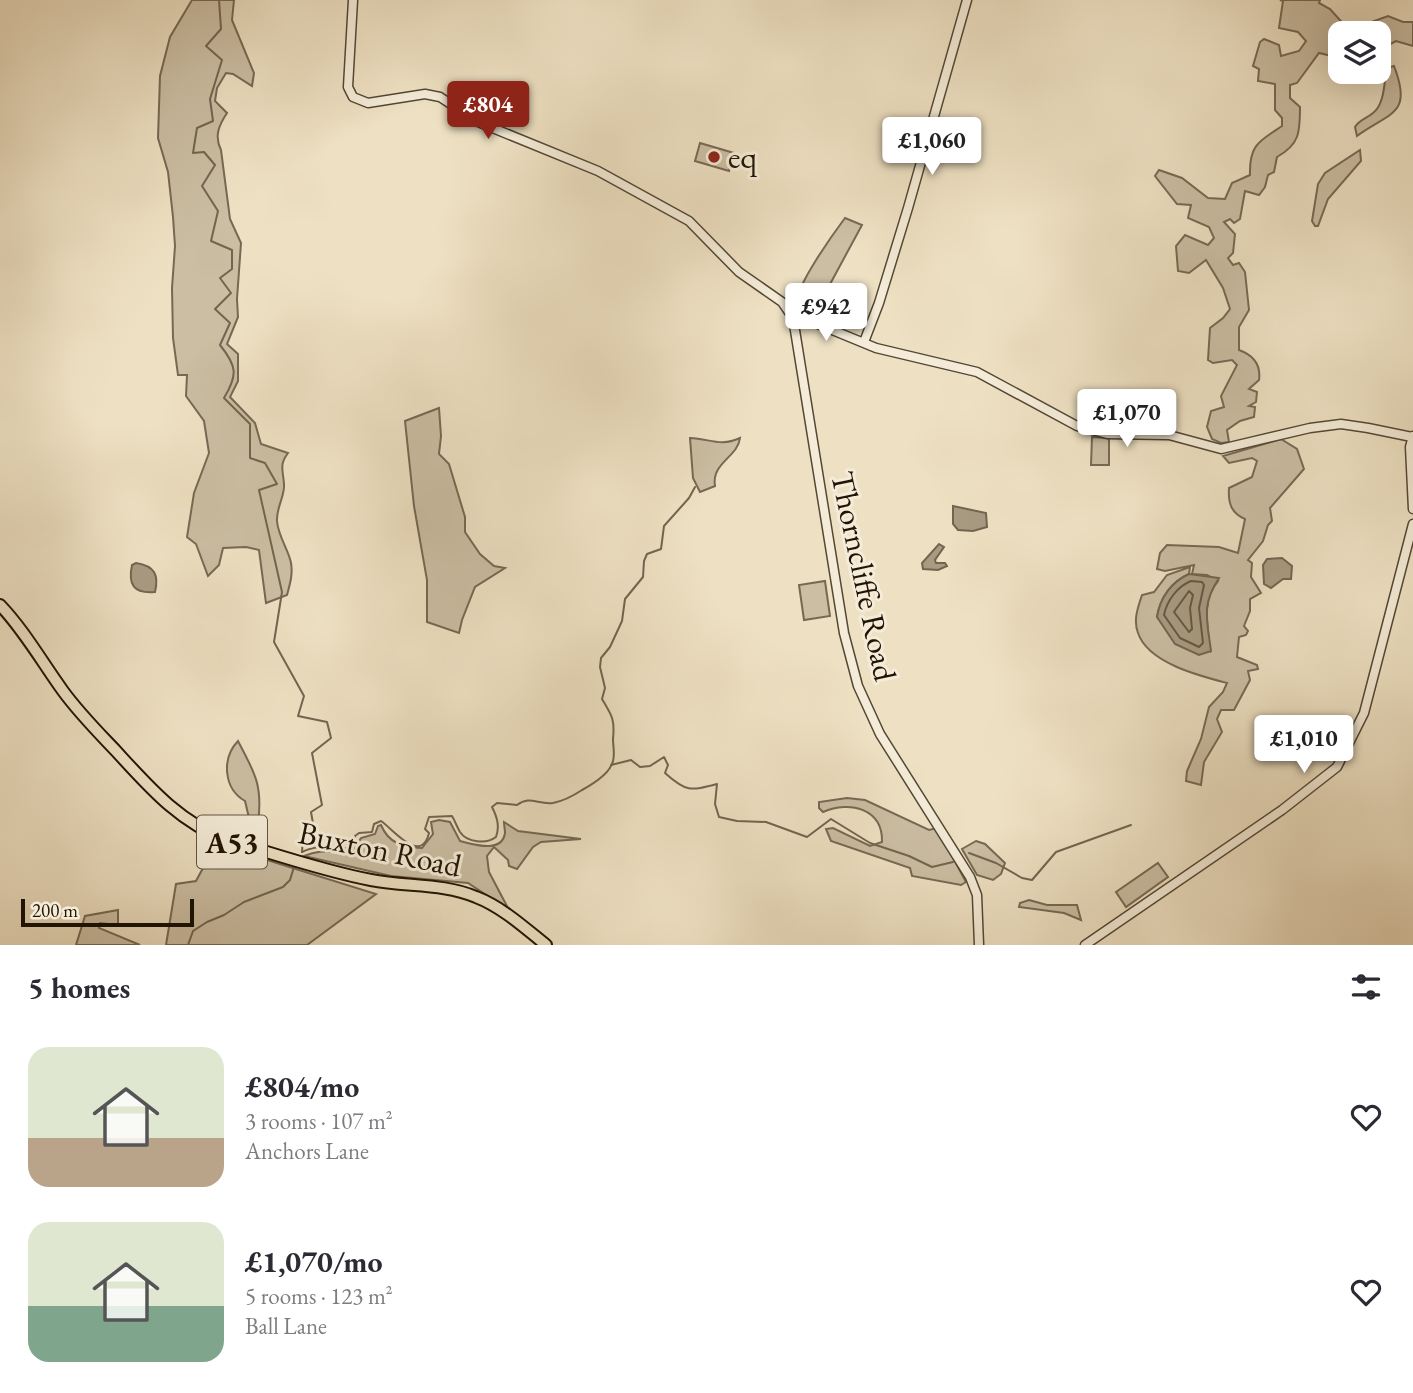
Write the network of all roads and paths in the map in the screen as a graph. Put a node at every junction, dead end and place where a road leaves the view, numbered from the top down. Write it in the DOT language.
graph roads {
  1 [pos="353,0"];
  2 [pos="967,0"];
  3 [pos="793,318"];
  4 [pos="863,342"];
  5 [pos="1412,437"];
  6 [pos="1413,509"];
  7 [pos="1413,524"];
  8 [pos="0,605"];
  9 [pos="546,945"];
  10 [pos="979,945"];
  11 [pos="1085,945"];
  1 -- 3 [label="street"];
  2 -- 4 [label="street"];
  3 -- 4 [label="street"];
  3 -- 10 [label="street, Thorncliffe Road"];
  4 -- 5 [label="street"];
  5 -- 6 [label="street"];
  7 -- 11 [label="street"];
  8 -- 9 [label="highway, Buxton Road / A53"];
}
